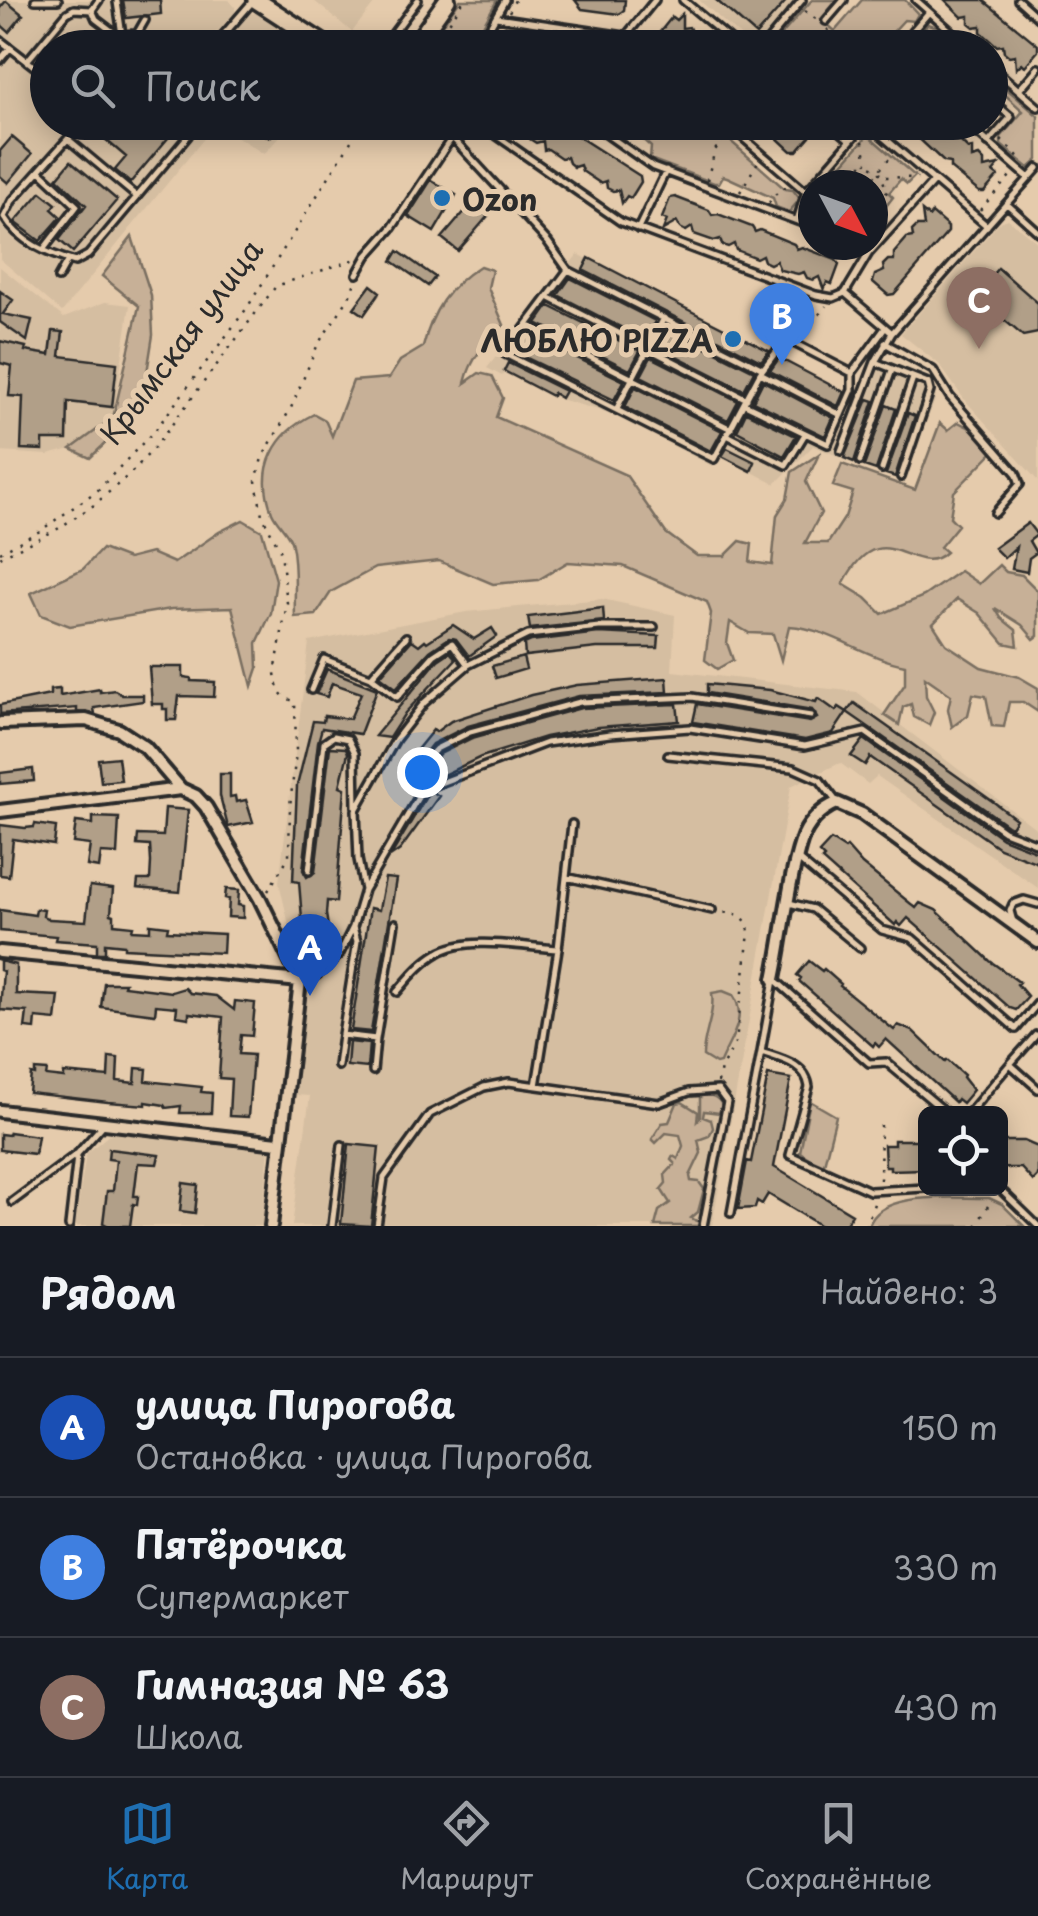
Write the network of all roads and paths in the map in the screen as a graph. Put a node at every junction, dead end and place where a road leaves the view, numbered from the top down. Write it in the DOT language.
graph roads {
  1 [pos="35,0"];
  2 [pos="58,0"];
  3 [pos="66,0"];
  4 [pos="99,0"];
  5 [pos="255,0"];
  6 [pos="418,0"];
  7 [pos="447,0"];
  8 [pos="464,0"];
  9 [pos="505,0"];
  10 [pos="655,0"];
  11 [pos="683,0"];
  12 [pos="802,0"];
  13 [pos="844,0"];
  14 [pos="916,0"];
  15 [pos="1018,0"];
  16 [pos="117,2"];
  17 [pos="78,9"];
  18 [pos="92,10"];
  19 [pos="806,10"];
  20 [pos="929,12"];
  21 [pos="496,18"];
  22 [pos="1038,18"];
  23 [pos="505,19"];
  24 [pos="145,20"];
  25 [pos="826,21"];
  26 [pos="298,28"];
  27 [pos="52,30"];
  28 [pos="114,30"];
  29 [pos="121,30"];
  30 [pos="139,30"];
  31 [pos="228,30"];
  32 [pos="302,30"];
  33 [pos="396,30"];
  34 [pos="426,30"];
  35 [pos="444,30"];
  36 [pos="489,30"];
  37 [pos="507,30"];
  38 [pos="583,30"];
  39 [pos="630,30"];
  40 [pos="719,30"];
  41 [pos="777,30"];
  42 [pos="829,30"];
  43 [pos="914,30"];
  44 [pos="950,30"];
  45 [pos="0,40"];
  46 [pos="10,48"];
  47 [pos="30,56"];
  48 [pos="0,60"];
  49 [pos="26,61"];
  50 [pos="30,64"];
  51 [pos="1036,73"];
  52 [pos="1008,81"];
  53 [pos="1019,90"];
  54 [pos="1038,107"];
  55 [pos="69,140"];
  56 [pos="185,140"];
  57 [pos="352,140"];
  58 [pos="450,140"];
  59 [pos="452,140"];
  60 [pos="502,140"];
  61 [pos="615,140"];
  62 [pos="624,140"];
  63 [pos="723,140"];
  64 [pos="745,140"];
  65 [pos="865,140"];
  66 [pos="885,140"];
  67 [pos="985,140"];
  68 [pos="991,140"];
  69 [pos="1001,140"];
  70 [pos="851,141"];
  71 [pos="988,143"];
  72 [pos="625,147"];
  73 [pos="897,149"];
  74 [pos="763,156"];
  75 [pos="832,162"];
  76 [pos="867,164"];
  77 [pos="1017,168"];
  78 [pos="1038,168"];
  79 [pos="825,170"];
  80 [pos="842,170"];
  81 [pos="848,170"];
  82 [pos="879,170"];
  83 [pos="666,171"];
  84 [pos="41,172"];
  85 [pos="888,177"];
  86 [pos="1029,178"];
  87 [pos="933,180"];
  88 [pos="793,181"];
  89 [pos="706,184"];
  90 [pos="798,185"];
  91 [pos="137,197"];
  92 [pos="738,198"];
  93 [pos="1007,204"];
  94 [pos="766,209"];
  95 [pos="3,213"];
  96 [pos="975,216"];
  97 [pos="798,217"];
  98 [pos="797,220"];
  99 [pos="987,226"];
  100 [pos="638,228"];
  101 [pos="888,232"];
  102 [pos="1038,232"];
  103 [pos="43,250"];
  104 [pos="367,256"];
  105 [pos="68,260"];
  106 [pos="865,260"];
  107 [pos="568,270"];
  108 [pos="358,274"];
  109 [pos="58,278"];
  110 [pos="845,293"];
  111 [pos="550,297"];
  112 [pos="833,298"];
  113 [pos="664,318"];
  114 [pos="527,326"];
  115 [pos="889,331"];
  116 [pos="796,343"];
  117 [pos="885,344"];
  118 [pos="648,349"];
  119 [pos="875,362"];
  120 [pos="892,370"];
  121 [pos="762,371"];
  122 [pos="852,373"];
  123 [pos="913,378"];
  124 [pos="632,380"];
  125 [pos="746,402"];
  126 [pos="616,409"];
  127 [pos="842,415"];
  128 [pos="730,433"];
  129 [pos="805,434"];
  130 [pos="840,451"];
  131 [pos="860,461"];
  132 [pos="882,468"];
  133 [pos="901,478"];
  134 [pos="994,513"];
  135 [pos="0,554"];
  136 [pos="654,627"];
  137 [pos="406,637"];
  138 [pos="468,665"];
  139 [pos="371,677"];
  140 [pos="311,690"];
  141 [pos="811,716"];
  142 [pos="1,723"];
  143 [pos="668,754"];
  144 [pos="430,776"];
  145 [pos="181,789"];
  146 [pos="837,803"];
  147 [pos="0,810"];
  148 [pos="356,810"];
  149 [pos="572,824"];
  150 [pos="1038,844"];
  151 [pos="798,859"];
  152 [pos="309,871"];
  153 [pos="566,877"];
  154 [pos="364,890"];
  155 [pos="260,899"];
  156 [pos="789,903"];
  157 [pos="1038,904"];
  158 [pos="712,910"];
  159 [pos="396,923"];
  160 [pos="1014,925"];
  161 [pos="353,927"];
  162 [pos="1038,942"];
  163 [pos="860,948"];
  164 [pos="558,949"];
  165 [pos="0,952"];
  166 [pos="774,980"];
  167 [pos="300,981"];
  168 [pos="397,992"];
  169 [pos="1038,1004"];
  170 [pos="1016,1028"];
  171 [pos="342,1035"];
  172 [pos="1037,1036"];
  173 [pos="376,1039"];
  174 [pos="761,1052"];
  175 [pos="1010,1064"];
  176 [pos="338,1066"];
  177 [pos="373,1071"];
  178 [pos="536,1086"];
  179 [pos="1038,1088"];
  180 [pos="718,1090"];
  181 [pos="938,1106"];
  182 [pos="975,1106"];
  183 [pos="0,1111"];
  184 [pos="881,1122"];
  185 [pos="105,1123"];
  186 [pos="278,1143"];
  187 [pos="342,1144"];
  188 [pos="78,1154"];
  189 [pos="918,1188"];
  190 [pos="880,1189"];
  191 [pos="1006,1196"];
  192 [pos="12,1202"];
  193 [pos="988,1206"];
  194 [pos="730,1213"];
  195 [pos="868,1225"];
  196 [pos="69,1226"];
  197 [pos="271,1226"];
  198 [pos="332,1226"];
  199 [pos="377,1226"];
  200 [pos="703,1226"];
  201 [pos="976,1226"];
  202 [pos="1038,1226"];
  1 -- 2 [label="lane"];
  3 -- 17 [label="lane"];
  4 -- 18 [label="lane"];
  5 -- 26 [label="street"];
  5 -- 31 [label="lane"];
  6 -- 33 [label="lane"];
  7 -- 34 [label="street"];
  8 -- 35 [label="path"];
  9 -- 21 [label="lane"];
  10 -- 39 [label="lane"];
  11 -- 40 [label="lane"];
  12 -- 41 [label="lane"];
  13 -- 25 [label="lane"];
  14 -- 20 [label="lane"];
  15 -- 22 [label="lane"];
  16 -- 29 [label="lane"];
  17 -- 18 [label="lane"];
  17 -- 27 [label="lane"];
  18 -- 28 [label="lane"];
  19 -- 42 [label="path"];
  20 -- 43 [label="lane"];
  20 -- 44 [label="lane"];
  21 -- 23 [label="lane"];
  21 -- 36 [label="lane"];
  23 -- 37 [label="path"];
  23 -- 38 [label="lane"];
  24 -- 30 [label="lane"];
  26 -- 32 [label="street"];
  45 -- 46 [label="lane"];
  46 -- 48 [label="lane"];
  46 -- 49 [label="lane"];
  47 -- 49 [label="lane"];
  49 -- 50 [label="lane"];
  51 -- 53 [label="lane"];
  52 -- 53 [label="lane"];
  53 -- 54 [label="lane"];
  55 -- 84 [label="lane"];
  55 -- 91 [label="lane"];
  56 -- 91 [label="lane"];
  57 -- 135 [label="path, Крымская улица"];
  58 -- 104 [label="lane"];
  59 -- 107 [label="lane"];
  60 -- 100 [label="lane"];
  61 -- 72 [label="lane"];
  62 -- 72 [label="path"];
  63 -- 89 [label="path"];
  64 -- 74 [label="lane"];
  65 -- 76 [label="path"];
  66 -- 73 [label="lane"];
  67 -- 71 [label="lane"];
  68 -- 71 [label="lane"];
  69 -- 77 [label="path"];
  70 -- 75 [label="lane"];
  71 -- 77 [label="lane"];
  72 -- 83 [label="lane"];
  73 -- 82 [label="path"];
  73 -- 87 [label="lane"];
  74 -- 88 [label="lane"];
  74 -- 92 [label="path"];
  75 -- 79 [label="lane"];
  75 -- 80 [label="path"];
  76 -- 81 [label="path"];
  76 -- 82 [label="path"];
  77 -- 86 [label="lane"];
  77 -- 96 [label="path"];
  78 -- 86 [label="lane"];
  83 -- 89 [label="lane"];
  83 -- 100 [label="lane"];
  84 -- 95 [label="lane"];
  84 -- 103 [label="lane"];
  85 -- 87 [label="path"];
  86 -- 93 [label="lane"];
  87 -- 96 [label="lane"];
  87 -- 101 [label="lane"];
  88 -- 90 [label="lane"];
  88 -- 94 [label="path"];
  89 -- 92 [label="lane"];
  91 -- 105 [label="lane"];
  92 -- 94 [label="lane"];
  93 -- 99 [label="lane"];
  93 -- 102 [label="lane"];
  94 -- 98 [label="lane"];
  95 -- 103 [label="lane"];
  96 -- 99 [label="lane"];
  97 -- 98 [label="lane"];
  99 -- 115 [label="lane"];
  100 -- 112 [label="lane"];
  103 -- 105 [label="lane"];
  104 -- 108 [label="lane"];
  104 -- 135 [label="path"];
  105 -- 109 [label="lane"];
  106 -- 110 [label="lane"];
  107 -- 111 [label="lane"];
  107 -- 113 [label="lane"];
  108 -- 155 [label="path"];
  110 -- 112 [label="lane"];
  110 -- 115 [label="lane"];
  111 -- 114 [label="lane"];
  111 -- 118 [label="lane"];
  112 -- 116 [label="path"];
  113 -- 118 [label="lane"];
  113 -- 121 [label="lane"];
  114 -- 124 [label="lane"];
  114 -- 126 [label="lane"];
  115 -- 117 [label="lane"];
  115 -- 122 [label="lane"];
  116 -- 121 [label="lane"];
  116 -- 122 [label="lane"];
  117 -- 119 [label="lane"];
  117 -- 134 [label="lane"];
  118 -- 124 [label="lane"];
  118 -- 125 [label="lane"];
  119 -- 120 [label="lane"];
  119 -- 130 [label="lane"];
  120 -- 123 [label="lane"];
  120 -- 131 [label="lane"];
  121 -- 125 [label="lane"];
  121 -- 127 [label="lane"];
  122 -- 127 [label="lane"];
  123 -- 132 [label="lane"];
  123 -- 133 [label="lane"];
  124 -- 126 [label="lane"];
  124 -- 128 [label="lane"];
  125 -- 128 [label="lane"];
  125 -- 129 [label="lane"];
  126 -- 128 [label="lane"];
  127 -- 129 [label="lane"];
  128 -- 129 [label="lane"];
  136 -- 138 [label="lane"];
  137 -- 139 [label="lane"];
  138 -- 139 [label="lane"];
  138 -- 148 [label="lane"];
  139 -- 140 [label="lane"];
  141 -- 144 [label="lane"];
  142 -- 145 [label="street"];
  143 -- 146 [label="lane"];
  144 -- 150 [label="lane"];
  144 -- 154 [label="lane"];
  145 -- 147 [label="street"];
  145 -- 155 [label="street"];
  146 -- 151 [label="street"];
  146 -- 160 [label="street"];
  148 -- 152 [label="lane"];
  148 -- 154 [label="lane"];
  149 -- 153 [label="lane"];
  151 -- 156 [label="street"];
  151 -- 170 [label="lane"];
  153 -- 158 [label="lane"];
  153 -- 164 [label="lane"];
  154 -- 161 [label="lane"];
  155 -- 167 [label="street"];
  156 -- 163 [label="lane"];
  156 -- 166 [label="street"];
  157 -- 160 [label="lane"];
  158 -- 180 [label="path"];
  159 -- 173 [label="lane"];
  160 -- 162 [label="street"];
  161 -- 167 [label="lane"];
  161 -- 171 [label="lane"];
  164 -- 168 [label="lane"];
  164 -- 178 [label="lane"];
  165 -- 167 [label="street"];
  166 -- 174 [label="lane"];
  166 -- 181 [label="lane"];
  167 -- 186 [label="street"];
  169 -- 170 [label="lane"];
  170 -- 172 [label="lane"];
  171 -- 173 [label="lane"];
  171 -- 176 [label="lane"];
  172 -- 175 [label="lane"];
  173 -- 177 [label="lane"];
  174 -- 190 [label="lane"];
  174 -- 194 [label="lane"];
  175 -- 179 [label="lane"];
  175 -- 182 [label="lane"];
  178 -- 180 [label="lane"];
  178 -- 199 [label="lane"];
  180 -- 200 [label="lane"];
  183 -- 185 [label="street"];
  184 -- 190 [label="path"];
  185 -- 186 [label="street"];
  185 -- 188 [label="lane"];
  186 -- 197 [label="street"];
  187 -- 198 [label="lane"];
  188 -- 192 [label="lane"];
  188 -- 196 [label="lane"];
  189 -- 190 [label="lane"];
  190 -- 195 [label="path"];
  191 -- 202 [label="lane"];
  193 -- 201 [label="path"];
}
